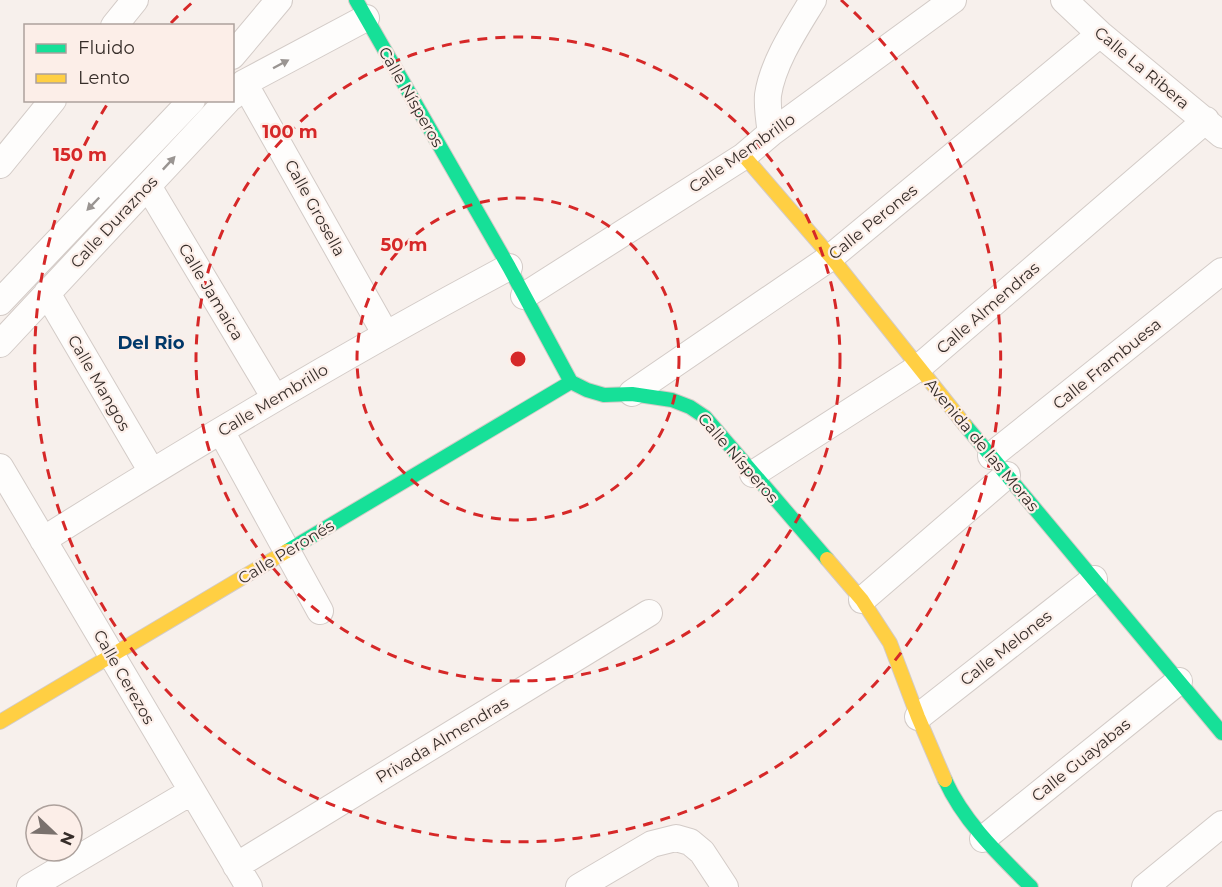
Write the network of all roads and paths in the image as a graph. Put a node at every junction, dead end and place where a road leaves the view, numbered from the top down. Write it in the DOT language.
graph roads {
  1 [pos="135,0"];
  2 [pos="279,0"];
  3 [pos="813,0"];
  4 [pos="953,0"];
  5 [pos="1064,0"];
  6 [pos="361,9"];
  7 [pos="116,24"];
  8 [pos="1100,34"];
  9 [pos="234,54"];
  10 [pos="235,93"];
  11 [pos="51,102"];
  12 [pos="190,102"];
  13 [pos="227,102"];
  14 [pos="1214,127"];
  15 [pos="771,133"];
  16 [pos="744,156"];
  17 [pos="0,165"];
  18 [pos="148,186"];
  19 [pos="831,257"];
  20 [pos="509,267"];
  21 [pos="1222,271"];
  22 [pos="47,293"];
  23 [pos="524,296"];
  24 [pos="0,302"];
  25 [pos="385,333"];
  26 [pos="0,344"];
  27 [pos="918,368"];
  28 [pos="571,382"];
  29 [pos="632,393"];
  30 [pos="274,398"];
  31 [pos="221,431"];
  32 [pos="999,466"];
  33 [pos="0,467"];
  34 [pos="152,472"];
  35 [pos="753,474"];
  36 [pos="43,540"];
  37 [pos="288,551"];
  38 [pos="1094,579"];
  39 [pos="862,600"];
  40 [pos="320,611"];
  41 [pos="649,614"];
  42 [pos="111,656"];
  43 [pos="1179,681"];
  44 [pos="918,717"];
  45 [pos="0,722"];
  46 [pos="1222,733"];
  47 [pos="191,792"];
  48 [pos="1222,824"];
  49 [pos="984,839"];
  50 [pos="242,876"];
  51 [pos="30,887"];
  52 [pos="579,887"];
  53 [pos="726,887"];
  54 [pos="1031,887"];
  55 [pos="1145,887"];
  1 -- 7 [label="street"];
  2 -- 9 [label="street"];
  3 -- 15 [label="street"];
  4 -- 15 [label="street, Calle Membrillo"];
  5 -- 8 [label="street, Calle La Ribera"];
  10 -- 6 [label="street, Calle Duraznos, one-way"];
  6 -- 20 [label="street, Calle Nísperos"];
  8 -- 14 [label="street, Calle La Ribera"];
  8 -- 19 [label="street, Calle Perones"];
  10 -- 25 [label="street, Calle Grosella"];
  11 -- 17 [label="street"];
  12 -- 24 [label="street, Calle Duraznos, one-way"];
  18 -- 13 [label="street, Calle Duraznos, one-way"];
  14 -- 27 [label="street, Calle Almendras"];
  15 -- 16 [label="street, Calle Membrillo"];
  16 -- 19 [label="street, Avenida de las Moras"];
  16 -- 23 [label="street, Calle Membrillo"];
  18 -- 22 [label="street, Calle Duraznos"];
  18 -- 30 [label="street, Calle Jamaica"];
  19 -- 27 [label="street, Avenida de las Moras"];
  19 -- 29 [label="street, Calle Perones"];
  20 -- 23 [label="street, Calle Nísperos"];
  20 -- 25 [label="street, Calle Membrillo"];
  21 -- 32 [label="street, Calle Frambuesa"];
  22 -- 26 [label="street, Calle Duraznos"];
  22 -- 34 [label="street, Calle Mangos"];
  23 -- 28 [label="street, Calle Nísperos"];
  25 -- 30 [label="street, Calle Membrillo"];
  27 -- 32 [label="street, Avenida de las Moras"];
  27 -- 35 [label="street, Calle Almendras"];
  28 -- 29 [label="street, Calle Nísperos"];
  28 -- 37 [label="street, Calle Peronés"];
  29 -- 35 [label="street, Calle Nísperos"];
  30 -- 31 [label="street, Calle Membrillo"];
  31 -- 34 [label="street, Calle Membrillo"];
  31 -- 37 [label="street"];
  32 -- 38 [label="street, Avenida de las Moras"];
  32 -- 39 [label="street, Calle Frambuesa"];
  33 -- 36 [label="street, Calle Cerezos"];
  34 -- 36 [label="street, Calle Membrillo"];
  35 -- 39 [label="street, Calle Nísperos"];
  36 -- 42 [label="street, Calle Cerezos"];
  37 -- 40 [label="street"];
  37 -- 42 [label="street, Calle Peronés"];
  38 -- 43 [label="street, Avenida de las Moras"];
  38 -- 44 [label="street, Calle Melones"];
  39 -- 44 [label="street, Calle Nísperos"];
  41 -- 50 [label="street, Privada Almendras"];
  42 -- 45 [label="street, Calle Peronés"];
  42 -- 47 [label="street, Calle Cerezos"];
  43 -- 46 [label="street, Avenida de las Moras"];
  43 -- 49 [label="street, Calle Guayabas"];
  44 -- 49 [label="street, Calle Nísperos"];
  47 -- 50 [label="street, Calle Cerezos"];
  47 -- 51 [label="street"];
  48 -- 55 [label="street"];
  49 -- 54 [label="street, Calle Nísperos"];
  52 -- 53 [label="street"];
}
